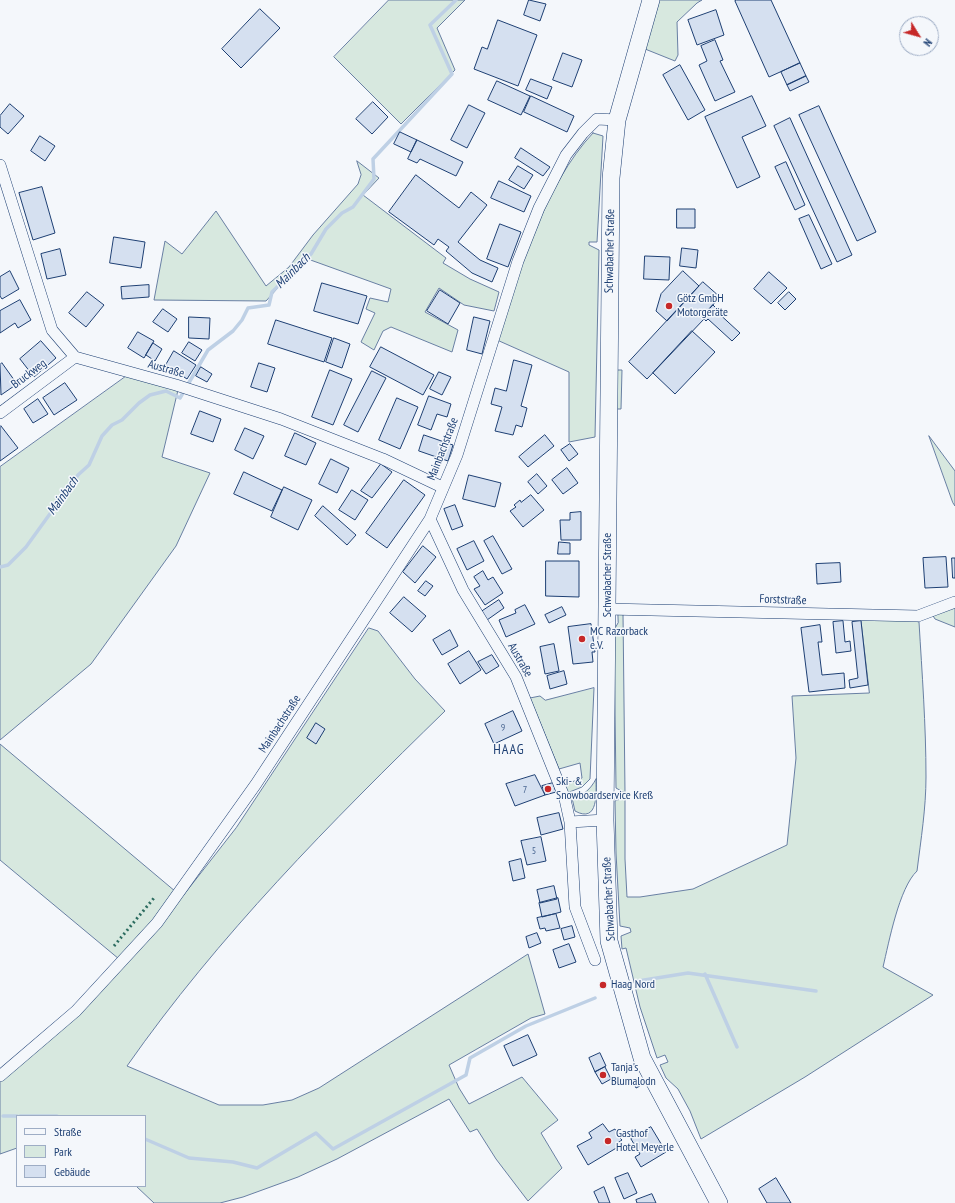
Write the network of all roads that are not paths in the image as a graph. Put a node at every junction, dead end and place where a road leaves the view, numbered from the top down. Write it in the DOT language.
graph roads {
  1 [pos="651,0"];
  2 [pos="617,120"];
  3 [pos="0,165"];
  4 [pos="75,357"];
  5 [pos="0,413"];
  6 [pos="442,487"];
  7 [pos="430,519"];
  8 [pos="955,602"];
  9 [pos="607,609"];
  10 [pos="605,820"];
  11 [pos="570,822"];
  12 [pos="595,960"];
  13 [pos="0,1076"];
  14 [pos="719,1203"];
  1 -- 2 [label="main road, Schwabacher Straße"];
  2 -- 6 [label="street, Mainbachstraße"];
  2 -- 9 [label="main road, Schwabacher Straße"];
  3 -- 4 [label="street"];
  4 -- 5 [label="street, Bruckweg"];
  4 -- 6 [label="street, Austraße"];
  6 -- 7 [label="street, Mainbachstraße"];
  7 -- 11 [label="street, Austraße"];
  7 -- 13 [label="street, Mainbachstraße"];
  8 -- 9 [label="street, Forststraße"];
  9 -- 10 [label="main road, Schwabacher Straße"];
  10 -- 11 [label="street"];
  10 -- 14 [label="main road, Schwabacher Straße"];
  11 -- 12 [label="street, Austraße"];
}
